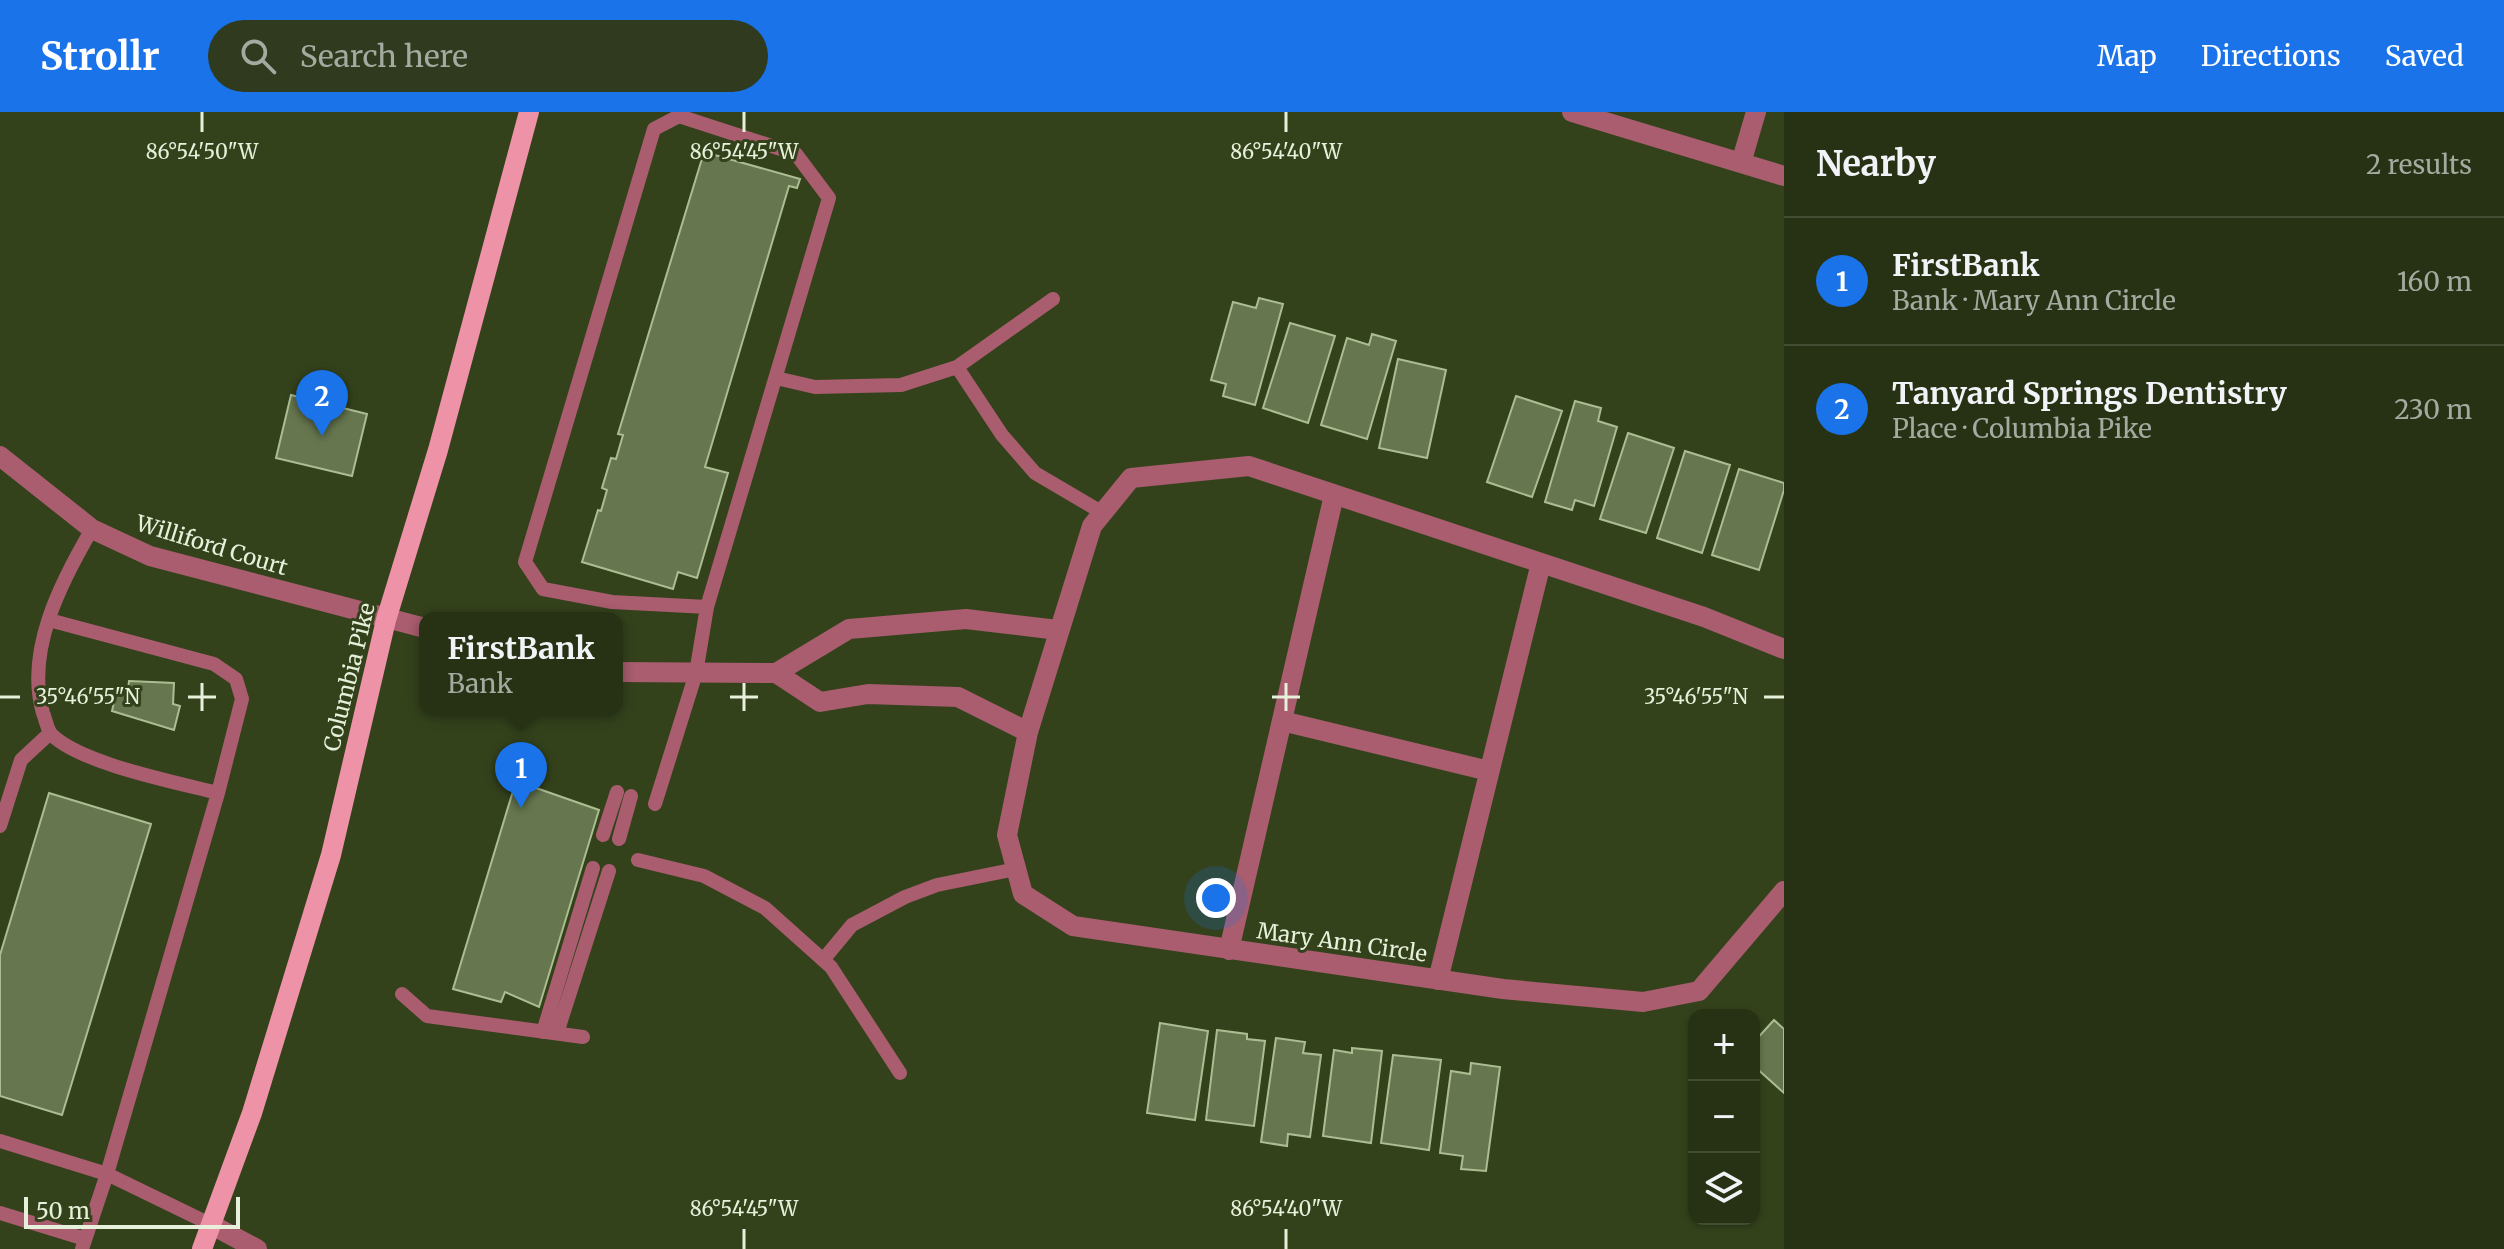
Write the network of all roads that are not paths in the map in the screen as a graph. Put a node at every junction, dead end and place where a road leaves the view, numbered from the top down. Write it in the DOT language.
graph roads {
  1 [pos="529,112"];
  2 [pos="1572,112"];
  3 [pos="1756,112"];
  4 [pos="1741,163"];
  5 [pos="1784,176"];
  6 [pos="1053,299"];
  7 [pos="957,367"];
  8 [pos="776,378"];
  9 [pos="0,456"];
  10 [pos="1334,495"];
  11 [pos="1103,513"];
  12 [pos="92,529"];
  13 [pos="1541,563"];
  14 [pos="707,607"];
  15 [pos="49,620"];
  16 [pos="386,620"];
  17 [pos="419,627"];
  18 [pos="1058,630"];
  19 [pos="1784,649"];
  20 [pos="623,672"];
  21 [pos="696,673"];
  22 [pos="776,673"];
  23 [pos="1282,721"];
  24 [pos="1028,732"];
  25 [pos="49,734"];
  26 [pos="1489,771"];
  27 [pos="218,793"];
  28 [pos="655,804"];
  29 [pos="0,826"];
  30 [pos="603,835"];
  31 [pos="619,839"];
  32 [pos="638,860"];
  33 [pos="593,868"];
  34 [pos="1016,869"];
  35 [pos="609,871"];
  36 [pos="1784,891"];
  37 [pos="1229,950"];
  38 [pos="823,960"];
  39 [pos="1438,980"];
  40 [pos="402,994"];
  41 [pos="550,1032"];
  42 [pos="583,1037"];
  43 [pos="900,1073"];
  44 [pos="0,1141"];
  45 [pos="107,1174"];
  46 [pos="0,1213"];
  47 [pos="210,1224"];
  48 [pos="83,1244"];
  49 [pos="202,1249"];
  50 [pos="257,1249"];
  1 -- 16 [label="main road, Columbia Pike"];
  2 -- 4 [label="street"];
  3 -- 4 [label="street"];
  4 -- 5 [label="street"];
  6 -- 7 [label="lane"];
  7 -- 8 [label="lane"];
  7 -- 11 [label="lane"];
  8 -- 14 [label="lane"];
  8 -- 14 [label="lane"];
  9 -- 12 [label="street, Williford Court"];
  10 -- 11 [label="street, Mary Ann Circle"];
  10 -- 13 [label="street, Mary Ann Circle"];
  10 -- 23 [label="street"];
  11 -- 18 [label="street, Mary Ann Circle"];
  12 -- 15 [label="lane"];
  12 -- 16 [label="street, Williford Court"];
  13 -- 19 [label="street, Mary Ann Circle"];
  13 -- 26 [label="street"];
  14 -- 21 [label="lane"];
  15 -- 25 [label="lane"];
  15 -- 27 [label="lane"];
  16 -- 17 [label="street"];
  16 -- 47 [label="main road, Columbia Pike"];
  18 -- 22 [label="street"];
  18 -- 24 [label="street, Mary Ann Circle"];
  20 -- 21 [label="street"];
  21 -- 22 [label="street"];
  21 -- 28 [label="lane"];
  22 -- 24 [label="street"];
  23 -- 26 [label="street"];
  23 -- 37 [label="street"];
  24 -- 34 [label="street, Mary Ann Circle"];
  25 -- 27 [label="lane"];
  25 -- 29 [label="lane"];
  26 -- 39 [label="street"];
  27 -- 45 [label="lane"];
  30 -- 31 [label="lane"];
  32 -- 38 [label="lane"];
  33 -- 41 [label="lane"];
  34 -- 37 [label="street, Mary Ann Circle"];
  34 -- 38 [label="lane"];
  35 -- 41 [label="lane"];
  36 -- 39 [label="street, Mary Ann Circle"];
  37 -- 39 [label="street, Mary Ann Circle"];
  38 -- 43 [label="lane"];
  40 -- 41 [label="lane"];
  41 -- 42 [label="lane"];
  44 -- 45 [label="lane"];
  45 -- 47 [label="lane"];
  45 -- 48 [label="lane"];
  46 -- 48 [label="lane"];
  47 -- 49 [label="main road, Columbia Pike"];
  47 -- 50 [label="street"];
}
